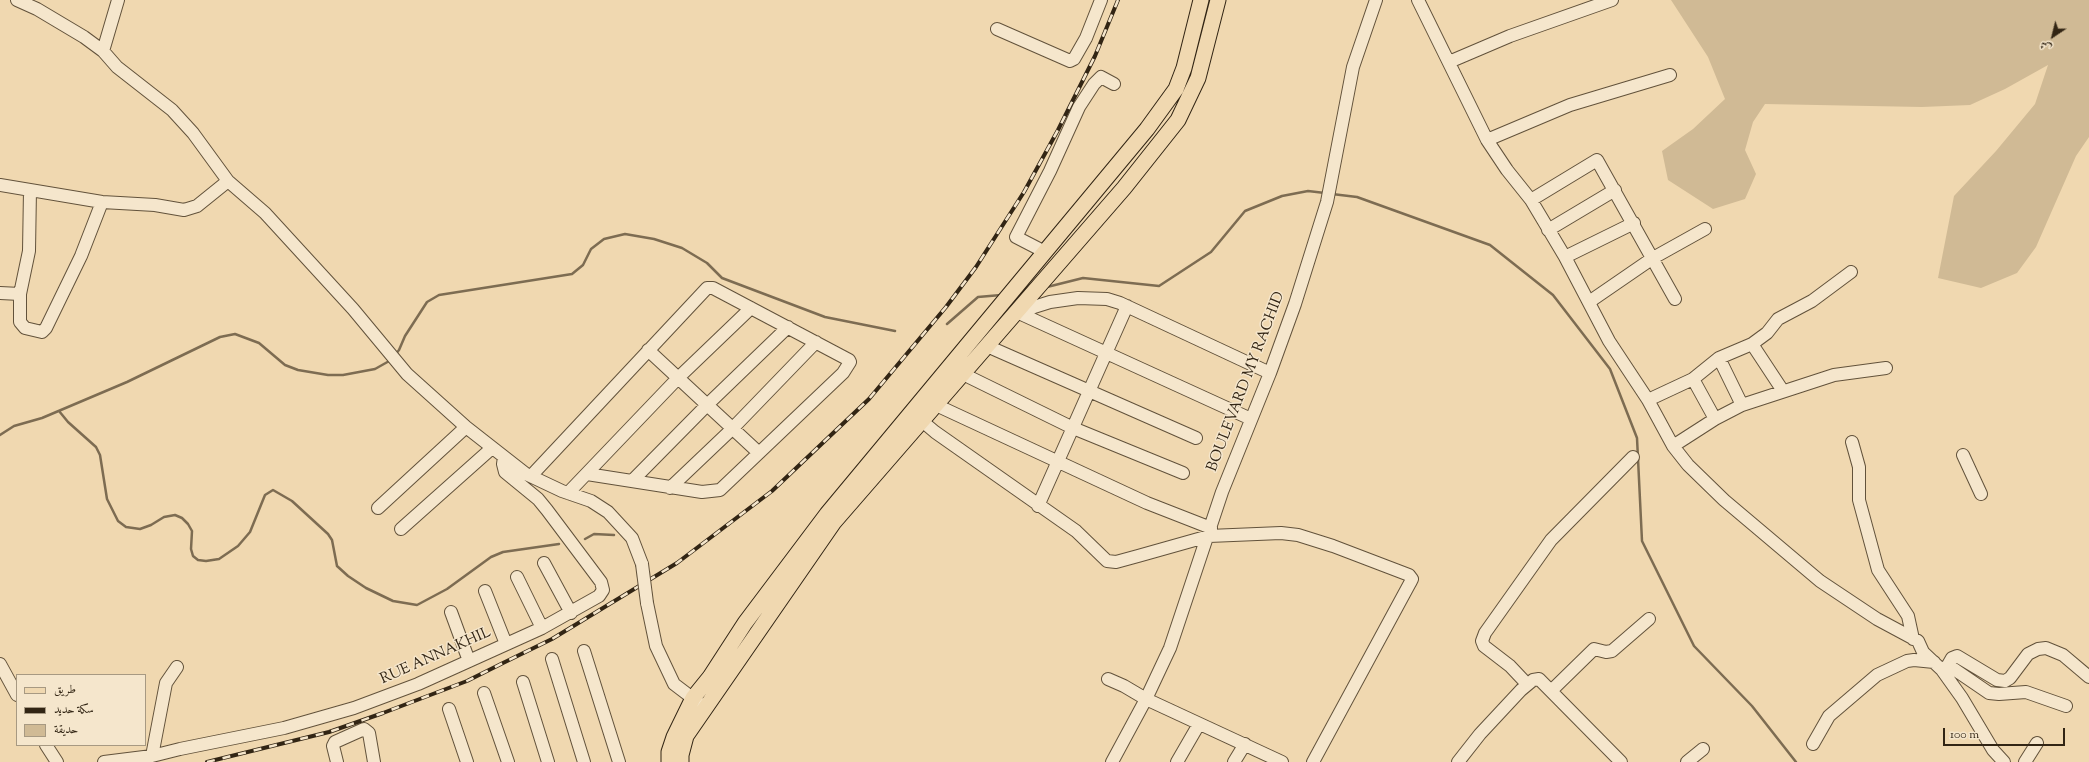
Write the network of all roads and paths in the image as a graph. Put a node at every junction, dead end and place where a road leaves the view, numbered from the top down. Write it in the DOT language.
graph roads {
  1 [pos="17,0"];
  2 [pos="118,0"];
  3 [pos="1101,0"];
  4 [pos="1201,0"];
  5 [pos="1218,0"];
  6 [pos="1376,0"];
  7 [pos="1418,0"];
  8 [pos="1612,0"];
  9 [pos="996,29"];
  10 [pos="103,51"];
  11 [pos="1448,62"];
  12 [pos="1670,75"];
  13 [pos="1114,84"];
  14 [pos="1487,140"];
  15 [pos="228,181"];
  16 [pos="0,185"];
  17 [pos="30,190"];
  18 [pos="1615,190"];
  19 [pos="1531,200"];
  20 [pos="102,202"];
  21 [pos="1634,223"];
  22 [pos="1705,229"];
  23 [pos="1548,230"];
  24 [pos="1045,252"];
  25 [pos="1565,257"];
  26 [pos="1653,258"];
  27 [pos="1851,272"];
  28 [pos="0,293"];
  29 [pos="20,294"];
  30 [pos="1675,299"];
  31 [pos="1589,302"];
  32 [pos="1127,306"];
  33 [pos="751,308"];
  34 [pos="1020,312"];
  35 [pos="788,327"];
  36 [pos="816,342"];
  37 [pos="1752,344"];
  38 [pos="987,346"];
  39 [pos="648,350"];
  40 [pos="1106,352"];
  41 [pos="1719,358"];
  42 [pos="1886,368"];
  43 [pos="1270,373"];
  44 [pos="963,374"];
  45 [pos="678,378"];
  46 [pos="1693,379"];
  47 [pos="1088,390"];
  48 [pos="1783,391"];
  49 [pos="1648,400"];
  50 [pos="707,405"];
  51 [pos="936,405"];
  52 [pos="1742,405"];
  53 [pos="1251,419"];
  54 [pos="1715,419"];
  55 [pos="922,421"];
  56 [pos="466,427"];
  57 [pos="1073,428"];
  58 [pos="732,429"];
  59 [pos="1196,438"];
  60 [pos="1852,442"];
  61 [pos="1673,446"];
  62 [pos="492,448"];
  63 [pos="759,454"];
  64 [pos="1963,454"];
  65 [pos="504,457"];
  66 [pos="1633,457"];
  67 [pos="1059,461"];
  68 [pos="1183,473"];
  69 [pos="587,474"];
  70 [pos="531,476"];
  71 [pos="633,480"];
  72 [pos="670,488"];
  73 [pos="568,493"];
  74 [pos="1981,494"];
  75 [pos="1038,506"];
  76 [pos="378,508"];
  77 [pos="401,529"];
  78 [pos="1210,532"];
  79 [pos="544,563"];
  80 [pos="517,577"];
  81 [pos="485,591"];
  82 [pos="450,612"];
  83 [pos="571,613"];
  84 [pos="1649,619"];
  85 [pos="542,628"];
  86 [pos="506,644"];
  87 [pos="1918,644"];
  88 [pos="584,651"];
  89 [pos="552,659"];
  90 [pos="469,661"];
  91 [pos="0,664"];
  92 [pos="1941,666"];
  93 [pos="178,667"];
  94 [pos="2089,676"];
  95 [pos="1108,679"];
  96 [pos="523,682"];
  97 [pos="1527,684"];
  98 [pos="1551,691"];
  99 [pos="484,692"];
  100 [pos="16,693"];
  101 [pos="693,698"];
  102 [pos="1146,699"];
  103 [pos="2066,706"];
  104 [pos="705,708"];
  105 [pos="449,709"];
  106 [pos="1198,724"];
  107 [pos="1245,744"];
  108 [pos="1813,744"];
  109 [pos="2037,744"];
  110 [pos="47,746"];
  111 [pos="1703,749"];
  112 [pos="152,756"];
  113 [pos="1993,756"];
  114 [pos="57,762"];
  115 [pos="104,762"];
  116 [pos="337,762"];
  117 [pos="374,762"];
  118 [pos="467,762"];
  119 [pos="508,762"];
  120 [pos="548,762"];
  121 [pos="584,762"];
  122 [pos="619,762"];
  123 [pos="669,762"];
  124 [pos="681,762"];
  125 [pos="1112,762"];
  126 [pos="1177,762"];
  127 [pos="1234,762"];
  128 [pos="1282,762"];
  129 [pos="1313,762"];
  130 [pos="1458,762"];
  131 [pos="1621,762"];
  132 [pos="1688,762"];
  133 [pos="2004,762"];
  134 [pos="2025,762"];
  1 -- 10 [label="street"];
  2 -- 10 [label="street"];
  3 -- 9 [label="street"];
  4 -- 24 [label="main road"];
  5 -- 34 [label="main road"];
  6 -- 43 [label="street, BOULEVARD MY RACHID"];
  7 -- 11 [label="street"];
  8 -- 11 [label="street"];
  10 -- 15 [label="street"];
  11 -- 14 [label="street"];
  12 -- 14 [label="street"];
  13 -- 24 [label="street"];
  14 -- 19 [label="street"];
  15 -- 20 [label="street"];
  15 -- 56 [label="street"];
  16 -- 17 [label="street"];
  17 -- 20 [label="street"];
  17 -- 29 [label="street"];
  18 -- 19 [label="street"];
  18 -- 21 [label="street"];
  18 -- 23 [label="street"];
  19 -- 23 [label="street"];
  20 -- 29 [label="street"];
  21 -- 25 [label="street"];
  21 -- 26 [label="street"];
  22 -- 26 [label="street"];
  23 -- 25 [label="street"];
  24 -- 101 [label="main road"];
  25 -- 31 [label="street"];
  26 -- 30 [label="street"];
  26 -- 31 [label="street"];
  27 -- 37 [label="street"];
  28 -- 29 [label="street"];
  31 -- 49 [label="street"];
  32 -- 34 [label="street"];
  32 -- 40 [label="street"];
  32 -- 43 [label="street"];
  33 -- 35 [label="street"];
  33 -- 39 [label="street"];
  33 -- 45 [label="street"];
  34 -- 38 [label="main road"];
  34 -- 40 [label="street"];
  35 -- 36 [label="street"];
  35 -- 50 [label="street"];
  36 -- 58 [label="street"];
  36 -- 63 [label="street"];
  37 -- 41 [label="street"];
  37 -- 48 [label="street"];
  38 -- 44 [label="main road"];
  38 -- 47 [label="street"];
  39 -- 45 [label="street"];
  39 -- 70 [label="street"];
  40 -- 47 [label="street"];
  40 -- 53 [label="street"];
  41 -- 46 [label="street"];
  41 -- 52 [label="street"];
  42 -- 48 [label="street"];
  43 -- 53 [label="street, BOULEVARD MY RACHID"];
  44 -- 51 [label="main road"];
  44 -- 57 [label="street"];
  45 -- 50 [label="street"];
  45 -- 69 [label="street"];
  46 -- 49 [label="street"];
  46 -- 54 [label="street"];
  47 -- 57 [label="street"];
  47 -- 59 [label="street"];
  48 -- 52 [label="street"];
  49 -- 61 [label="street"];
  50 -- 58 [label="street"];
  50 -- 71 [label="street"];
  51 -- 55 [label="main road"];
  51 -- 67 [label="street"];
  52 -- 54 [label="street"];
  53 -- 78 [label="street, BOULEVARD MY RACHID"];
  54 -- 61 [label="street"];
  55 -- 75 [label="street"];
  55 -- 104 [label="main road"];
  56 -- 62 [label="street"];
  56 -- 76 [label="street"];
  57 -- 67 [label="street"];
  57 -- 68 [label="street"];
  58 -- 63 [label="street"];
  58 -- 72 [label="street"];
  60 -- 87 [label="street"];
  61 -- 87 [label="street"];
  62 -- 65 [label="street"];
  62 -- 77 [label="street"];
  63 -- 72 [label="street"];
  64 -- 74 [label="street"];
  65 -- 70 [label="street"];
  65 -- 83 [label="street, RUE ANNAKHIL"];
  66 -- 97 [label="street"];
  67 -- 75 [label="street"];
  67 -- 78 [label="street"];
  69 -- 71 [label="street"];
  69 -- 73 [label="street"];
  70 -- 73 [label="street"];
  71 -- 72 [label="street"];
  73 -- 101 [label="street, bridge"];
  75 -- 78 [label="street"];
  78 -- 102 [label="street, BOULEVARD MY RACHID"];
  78 -- 129 [label="street"];
  79 -- 83 [label="street"];
  80 -- 85 [label="street"];
  81 -- 86 [label="street"];
  82 -- 90 [label="street"];
  83 -- 85 [label="street, RUE ANNAKHIL"];
  84 -- 98 [label="street"];
  85 -- 86 [label="street, RUE ANNAKHIL"];
  86 -- 90 [label="street, RUE ANNAKHIL"];
  87 -- 92 [label="street"];
  88 -- 122 [label="street"];
  89 -- 121 [label="street"];
  90 -- 112 [label="street, RUE ANNAKHIL"];
  91 -- 100 [label="street"];
  92 -- 94 [label="street"];
  92 -- 103 [label="street"];
  92 -- 108 [label="street"];
  92 -- 113 [label="street"];
  93 -- 112 [label="street"];
  95 -- 102 [label="street"];
  96 -- 120 [label="street"];
  97 -- 98 [label="street"];
  97 -- 130 [label="street"];
  98 -- 131 [label="street"];
  99 -- 119 [label="street"];
  101 -- 104 [label="street"];
  101 -- 123 [label="main road"];
  102 -- 106 [label="street"];
  102 -- 125 [label="street, BOULEVARD MY RACHID"];
  104 -- 124 [label="main road"];
  105 -- 118 [label="street"];
  106 -- 107 [label="street"];
  106 -- 126 [label="street"];
  107 -- 127 [label="street"];
  107 -- 128 [label="street"];
  109 -- 134 [label="street"];
  110 -- 114 [label="street"];
  111 -- 132 [label="street"];
  112 -- 115 [label="street, RUE ANNAKHIL"];
  113 -- 133 [label="street"];
  116 -- 117 [label="street"];
}
